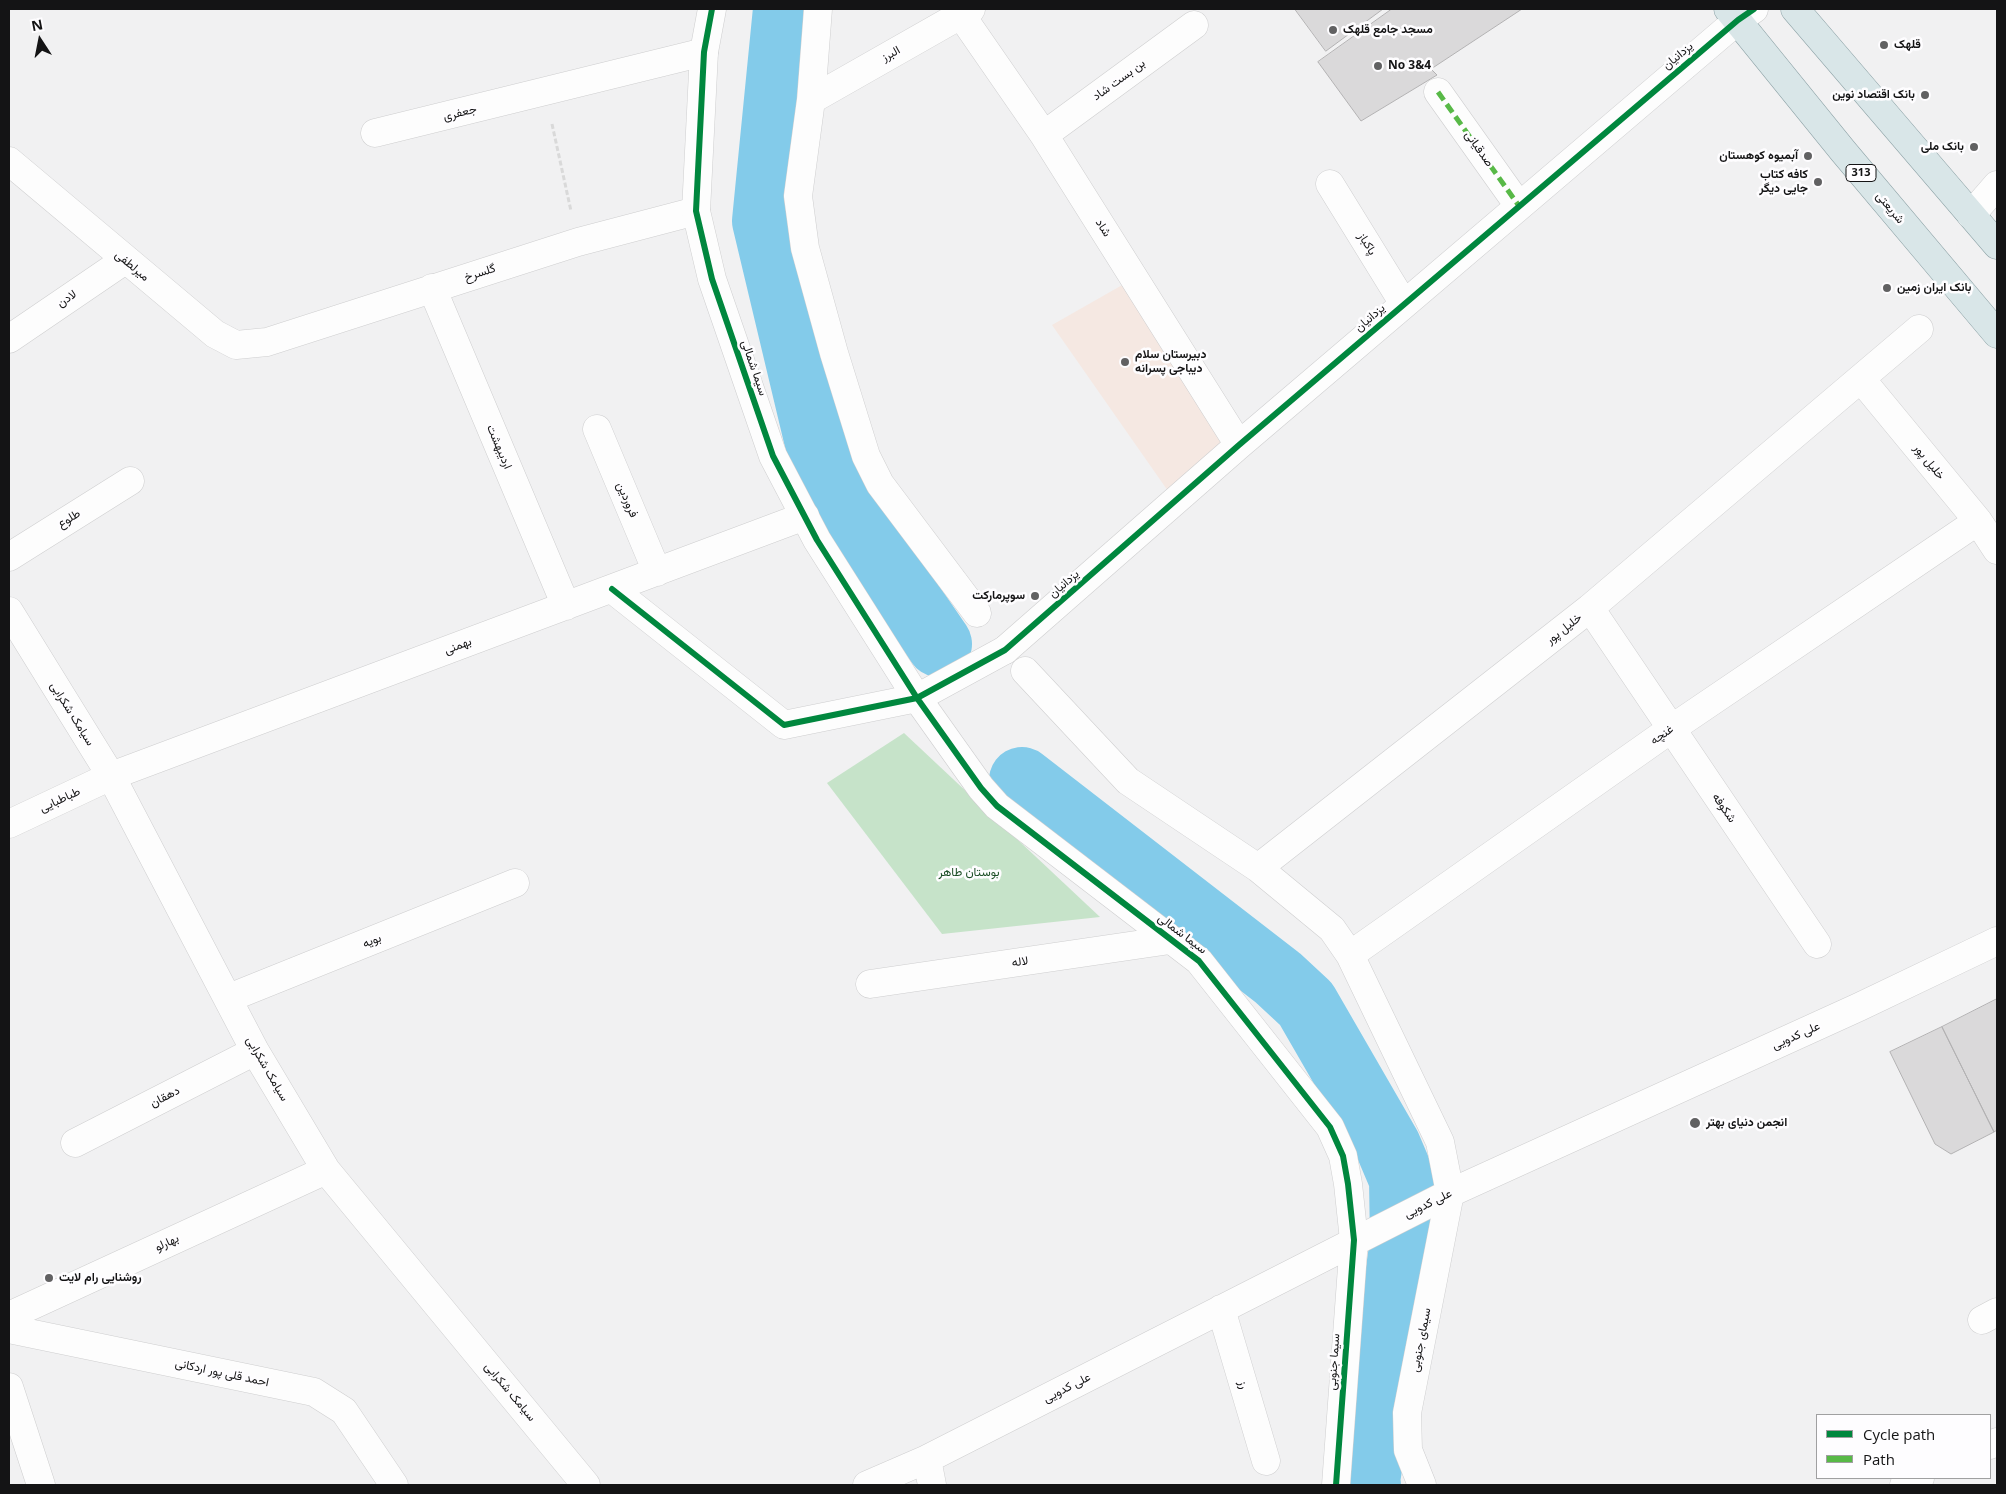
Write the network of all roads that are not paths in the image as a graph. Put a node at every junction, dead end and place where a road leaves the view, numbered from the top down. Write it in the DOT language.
graph roads {
  1 [pos="712,9"];
  2 [pos="818,9"];
  3 [pos="1795,9"];
  4 [pos="966,12"];
  5 [pos="1740,13"];
  6 [pos="1194,24"];
  7 [pos="704,52"];
  8 [pos="1438,92"];
  9 [pos="811,100"];
  10 [pos="375,134"];
  11 [pos="1044,135"];
  12 [pos="9,161"];
  13 [pos="1330,184"];
  14 [pos="1997,185"];
  15 [pos="1519,206"];
  16 [pos="696,211"];
  17 [pos="1970,215"];
  18 [pos="1997,245"];
  19 [pos="125,260"];
  20 [pos="432,288"];
  21 [pos="1404,304"];
  22 [pos="1919,329"];
  23 [pos="1997,334"];
  24 [pos="9,339"];
  25 [pos="267,342"];
  26 [pos="1861,379"];
  27 [pos="597,429"];
  28 [pos="1239,445"];
  29 [pos="130,481"];
  30 [pos="805,516"];
  31 [pos="1978,521"];
  32 [pos="1997,550"];
  33 [pos="9,557"];
  34 [pos="657,572"];
  35 [pos="612,589"];
  36 [pos="566,606"];
  37 [pos="1590,608"];
  38 [pos="9,611"];
  39 [pos="977,613"];
  40 [pos="1025,671"];
  41 [pos="917,698"];
  42 [pos="1671,729"];
  43 [pos="111,776"];
  44 [pos="9,824"];
  45 [pos="1258,868"];
  46 [pos="515,883"];
  47 [pos="1170,940"];
  48 [pos="1997,941"];
  49 [pos="1817,944"];
  50 [pos="1350,955"];
  51 [pos="870,984"];
  52 [pos="229,998"];
  53 [pos="255,1051"];
  54 [pos="75,1143"];
  55 [pos="326,1170"];
  56 [pos="1450,1193"];
  57 [pos="1354,1240"];
  58 [pos="1221,1309"];
  59 [pos="9,1316"];
  60 [pos="9,1329"];
  61 [pos="9,1387"];
  62 [pos="1266,1461"];
  63 [pos="929,1472"];
  64 [pos="1918,1479"];
  65 [pos="41,1485"];
  66 [pos="394,1485"];
  67 [pos="586,1485"];
  68 [pos="867,1485"];
  69 [pos="1336,1485"];
  70 [pos="1422,1485"];
  71 [pos="1904,1485"];
  1 -- 7 [label="street, سیما شمالی"];
  2 -- 9 [label="street"];
  3 -- 17 [label="main road"];
  4 -- 9 [label="street, البرز"];
  4 -- 11 [label="street, شاد"];
  5 -- 15 [label="street, یزدانیان"];
  5 -- 23 [label="main road, شریعتی / 313"];
  6 -- 11 [label="street, بن بست شاد"];
  7 -- 10 [label="street, جعفری"];
  7 -- 16 [label="street, سیما شمالی"];
  8 -- 15 [label="street, صدقیانی"];
  9 -- 39 [label="street"];
  11 -- 28 [label="street, شاد"];
  12 -- 19 [label="street, میرلطفی"];
  13 -- 21 [label="street, پاکباز"];
  14 -- 17 [label="street"];
  15 -- 21 [label="street, یزدانیان"];
  16 -- 20 [label="street, گلسرخ"];
  16 -- 30 [label="street, سیما شمالی"];
  17 -- 18 [label="main road"];
  19 -- 24 [label="street, لادن"];
  19 -- 25 [label="street, میرلطفی"];
  20 -- 25 [label="street, گلسرخ"];
  20 -- 36 [label="street, اردیبهشت"];
  21 -- 28 [label="street, یزدانیان"];
  22 -- 26 [label="street, خلیل‌ پور"];
  26 -- 31 [label="street, خلیل‌ پور"];
  26 -- 37 [label="street, خلیل‌ پور"];
  27 -- 34 [label="street, فروردین"];
  28 -- 41 [label="street, یزدانیان"];
  29 -- 33 [label="street, طلوع"];
  30 -- 34 [label="street, بهمنی"];
  30 -- 41 [label="street, سیما شمالی"];
  31 -- 32 [label="street"];
  31 -- 42 [label="street, غنچه"];
  34 -- 35 [label="street, بهمنی"];
  35 -- 36 [label="street, بهمنی"];
  35 -- 41 [label="street"];
  36 -- 43 [label="street, بهمنی"];
  37 -- 42 [label="street, شکوفه"];
  37 -- 45 [label="street, خلیل‌ پور"];
  38 -- 43 [label="street, سیامک شکرابی"];
  40 -- 45 [label="street"];
  41 -- 47 [label="street, سیما شمالی"];
  42 -- 49 [label="street, شکوفه"];
  42 -- 50 [label="street, غنچه"];
  43 -- 44 [label="street, طباطبایی"];
  43 -- 52 [label="street, سیامک شکرابی"];
  45 -- 50 [label="street"];
  46 -- 52 [label="street, بویه"];
  47 -- 51 [label="street, لاله"];
  47 -- 57 [label="street, سیما شمالی"];
  48 -- 56 [label="street, علی کدویی"];
  50 -- 56 [label="street"];
  52 -- 53 [label="street, سیامک شکرابی"];
  53 -- 54 [label="street, دهقان"];
  53 -- 55 [label="street, سیامک شکرابی"];
  55 -- 59 [label="street, بهارلو"];
  55 -- 67 [label="street, سیامک شکرابی"];
  56 -- 57 [label="street, علی کدویی"];
  56 -- 70 [label="street, سیمای جنوبی"];
  57 -- 58 [label="street, علی کدویی"];
  57 -- 69 [label="street, سیما جنوبی"];
  58 -- 62 [label="street, رز"];
  58 -- 63 [label="street, علی کدویی"];
  60 -- 66 [label="street, احمد قلی پور اردکانی"];
  61 -- 65 [label="street"];
  63 -- 68 [label="street, علی کدویی"];
  64 -- 71 [label="street"];
}
